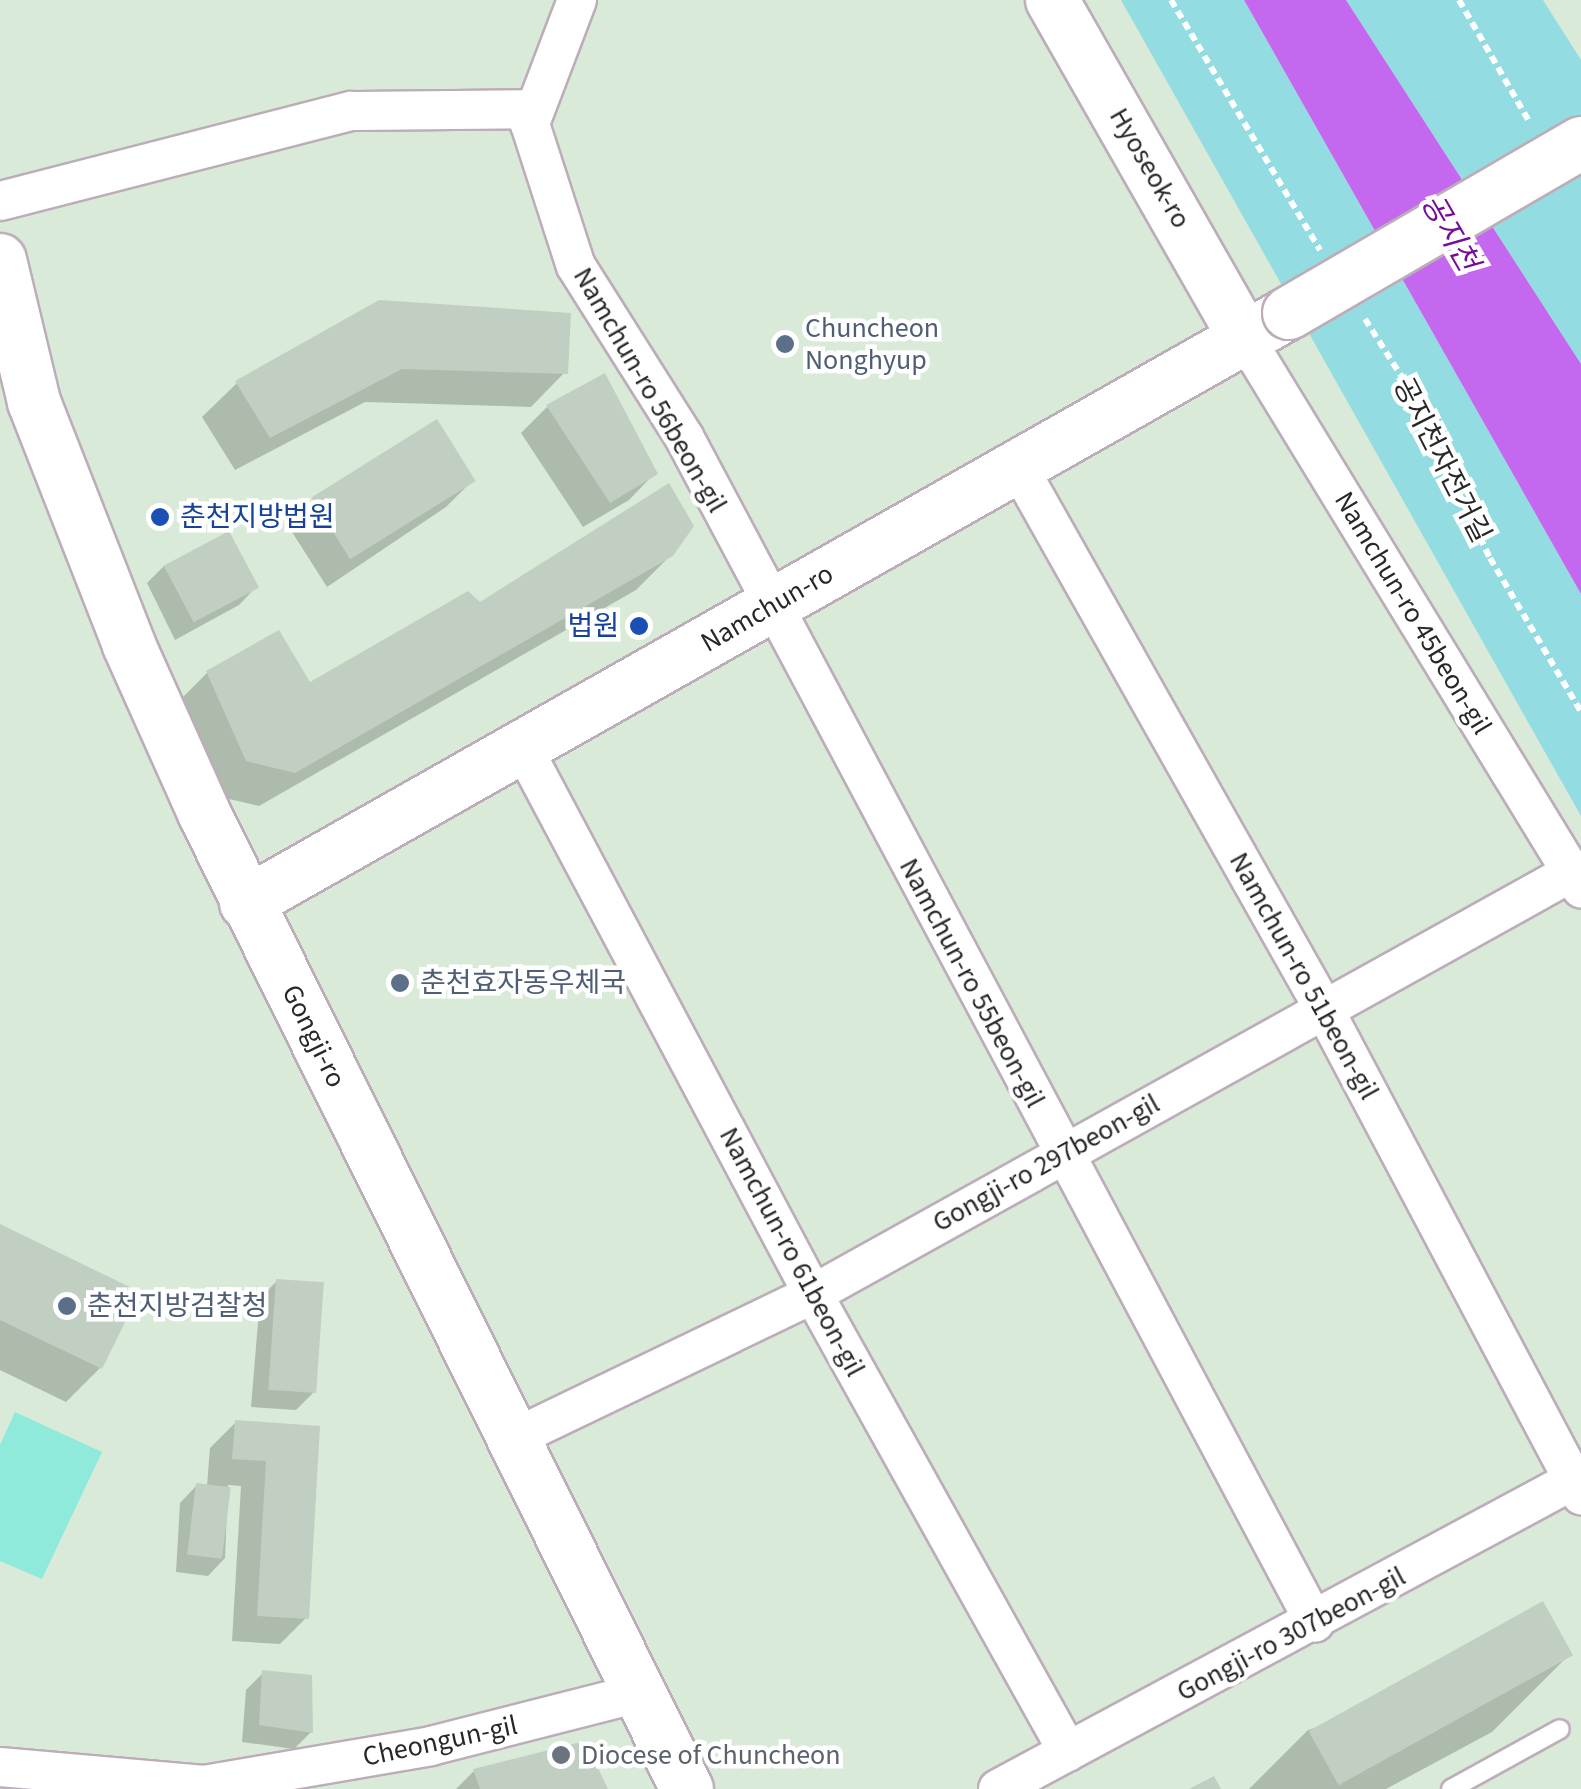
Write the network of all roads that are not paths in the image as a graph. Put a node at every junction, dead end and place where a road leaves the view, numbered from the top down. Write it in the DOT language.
graph roads {
  1 [pos="577,0"];
  2 [pos="1052,0"];
  3 [pos="532,109"];
  4 [pos="1560,140"];
  5 [pos="0,201"];
  6 [pos="0,260"];
  7 [pos="1267,326"];
  8 [pos="1016,463"];
  9 [pos="769,608"];
  10 [pos="523,748"];
  11 [pos="1576,880"];
  12 [pos="246,903"];
  13 [pos="1325,1011"];
  14 [pos="1064,1152"];
  15 [pos="813,1294"];
  16 [pos="512,1440"];
  17 [pos="1578,1484"];
  18 [pos="1315,1623"];
  19 [pos="640,1693"];
  20 [pos="1560,1729"];
  21 [pos="1068,1752"];
  22 [pos="0,1767"];
  23 [pos="686,1789"];
  24 [pos="998,1789"];
  25 [pos="1451,1789"];
  1 -- 3 [label="street"];
  2 -- 7 [label="street, Hyoseok-ro"];
  3 -- 5 [label="street"];
  3 -- 9 [label="street, Namchun-ro 56beon-gil"];
  4 -- 7 [label="street, Namchun-ro, bridge"];
  6 -- 12 [label="street, Gongji-ro"];
  7 -- 8 [label="street, Namchun-ro"];
  7 -- 11 [label="street, Namchun-ro 45beon-gil"];
  8 -- 9 [label="street, Namchun-ro"];
  8 -- 13 [label="street, Namchun-ro 51beon-gil"];
  9 -- 10 [label="street, Namchun-ro"];
  9 -- 14 [label="street, Namchun-ro 55beon-gil"];
  10 -- 12 [label="street, Namchun-ro"];
  10 -- 15 [label="street, Namchun-ro 61beon-gil"];
  11 -- 13 [label="street, Gongji-ro 297beon-gil"];
  12 -- 16 [label="street, Gongji-ro"];
  13 -- 14 [label="street, Gongji-ro 297beon-gil"];
  13 -- 17 [label="street, Namchun-ro 51beon-gil"];
  14 -- 15 [label="street, Gongji-ro 297beon-gil"];
  14 -- 18 [label="street, Namchun-ro 55beon-gil"];
  15 -- 16 [label="street, Gongji-ro 297beon-gil"];
  15 -- 21 [label="street, Namchun-ro 61beon-gil"];
  16 -- 19 [label="street, Gongji-ro"];
  17 -- 18 [label="street, Gongji-ro 307beon-gil"];
  18 -- 21 [label="street, Gongji-ro 307beon-gil"];
  19 -- 22 [label="street, Cheongun-gil"];
  19 -- 23 [label="street, Gongji-ro"];
  20 -- 25 [label="lane"];
  21 -- 24 [label="street, Gongji-ro 307beon-gil"];
}
